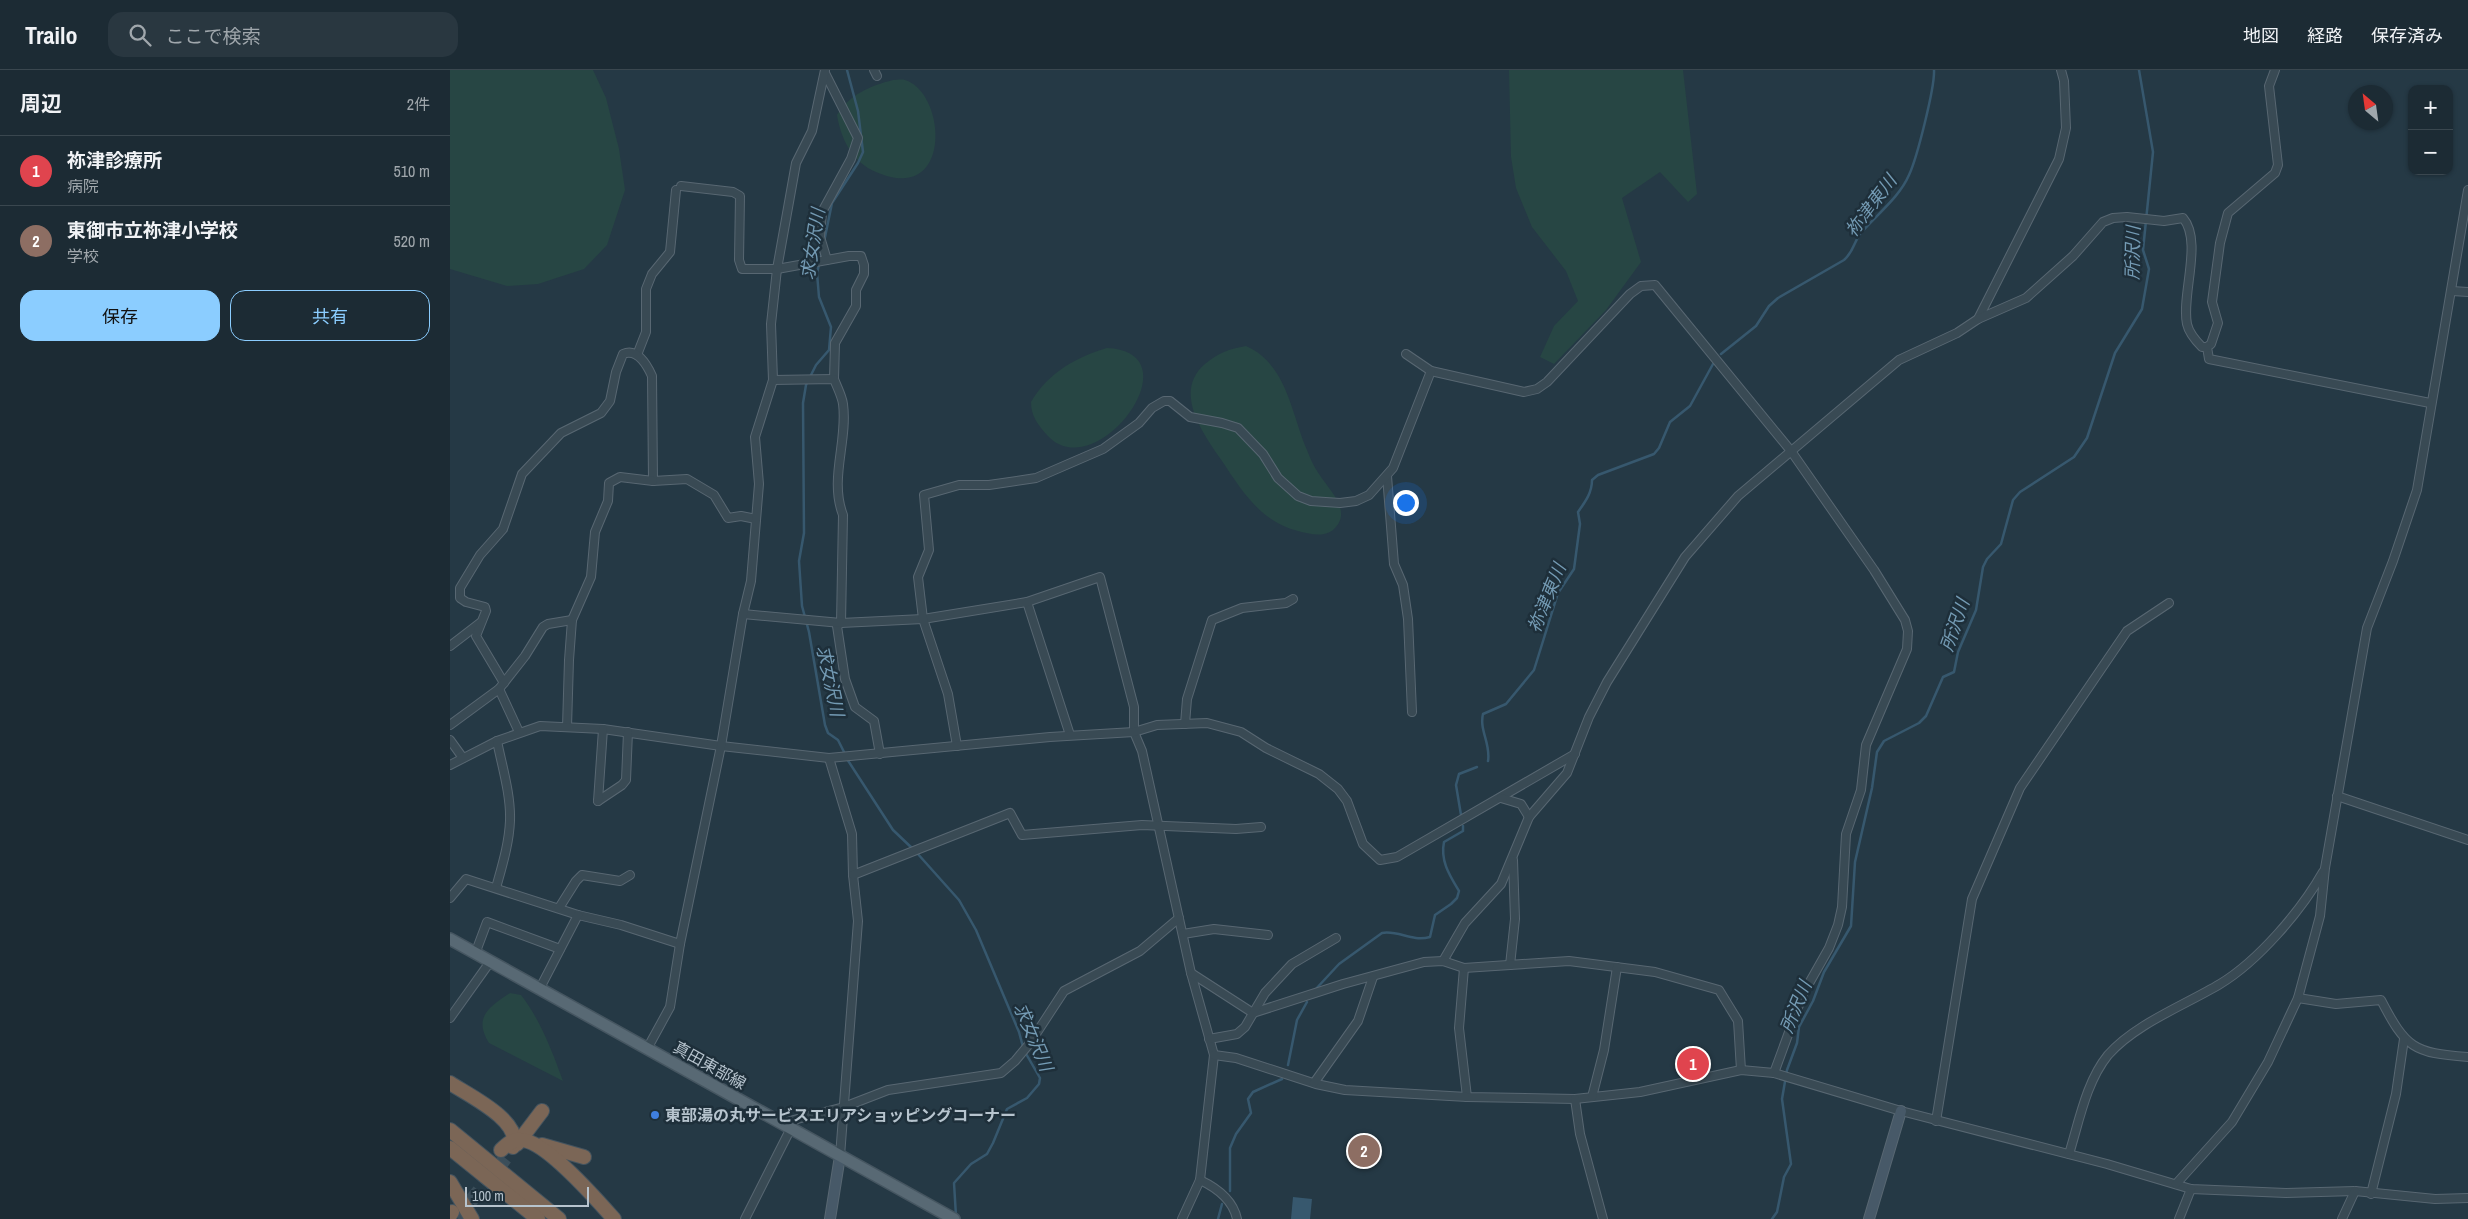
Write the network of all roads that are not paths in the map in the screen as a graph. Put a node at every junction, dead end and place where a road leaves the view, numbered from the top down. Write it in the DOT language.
graph roads {
  1 [pos="2061,70"];
  2 [pos="2275,70"];
  3 [pos="825,71"];
  4 [pos="2468,190"];
  5 [pos="827,260"];
  6 [pos="777,269"];
  7 [pos="2452,291"];
  8 [pos="2468,292"];
  9 [pos="1978,319"];
  10 [pos="2207,347"];
  11 [pos="1406,354"];
  12 [pos="637,355"];
  13 [pos="1431,371"];
  14 [pos="834,379"];
  15 [pos="773,380"];
  16 [pos="2430,403"];
  17 [pos="1791,451"];
  18 [pos="1387,476"];
  19 [pos="653,480"];
  20 [pos="756,519"];
  21 [pos="1293,599"];
  22 [pos="1027,602"];
  23 [pos="2169,603"];
  24 [pos="743,614"];
  25 [pos="923,619"];
  26 [pos="572,620"];
  27 [pos="842,622"];
  28 [pos="480,623"];
  29 [pos="450,646"];
  30 [pos="502,686"];
  31 [pos="1412,712"];
  32 [pos="1185,724"];
  33 [pos="450,725"];
  34 [pos="567,727"];
  35 [pos="603,729"];
  36 [pos="519,732"];
  37 [pos="628,732"];
  38 [pos="1134,732"];
  39 [pos="1070,735"];
  40 [pos="450,740"];
  41 [pos="497,741"];
  42 [pos="721,746"];
  43 [pos="957,746"];
  44 [pos="880,754"];
  45 [pos="1575,754"];
  46 [pos="463,758"];
  47 [pos="829,758"];
  48 [pos="450,765"];
  49 [pos="2337,796"];
  50 [pos="1501,798"];
  51 [pos="1530,817"];
  52 [pos="1157,825"];
  53 [pos="1261,827"];
  54 [pos="2468,840"];
  55 [pos="1513,859"];
  56 [pos="2325,868"];
  57 [pos="630,875"];
  58 [pos="853,875"];
  59 [pos="496,888"];
  60 [pos="450,898"];
  61 [pos="559,908"];
  62 [pos="578,915"];
  63 [pos="1179,918"];
  64 [pos="1183,934"];
  65 [pos="1268,935"];
  66 [pos="1336,938"];
  67 [pos="450,939"];
  68 [pos="680,944"];
  69 [pos="560,949"];
  70 [pos="475,954"];
  71 [pos="490,962"];
  72 [pos="1443,962"];
  73 [pos="1510,965"];
  74 [pos="1617,967"];
  75 [pos="1464,968"];
  76 [pos="1191,974"];
  77 [pos="1373,977"];
  78 [pos="539,990"];
  79 [pos="2298,998"];
  80 [pos="1253,1013"];
  81 [pos="450,1018"];
  82 [pos="1210,1039"];
  83 [pos="2404,1039"];
  84 [pos="647,1049"];
  85 [pos="1214,1056"];
  86 [pos="2468,1057"];
  87 [pos="1742,1070"];
  88 [pos="1774,1073"];
  89 [pos="450,1083"];
  90 [pos="1314,1083"];
  91 [pos="1592,1096"];
  92 [pos="1466,1097"];
  93 [pos="1575,1099"];
  94 [pos="844,1108"];
  95 [pos="542,1111"];
  96 [pos="1901,1112"];
  97 [pos="1936,1121"];
  98 [pos="786,1126"];
  99 [pos="450,1130"];
  100 [pos="515,1146"];
  101 [pos="450,1148"];
  102 [pos="2069,1154"];
  103 [pos="840,1156"];
  104 [pos="584,1157"];
  105 [pos="1200,1180"];
  106 [pos="450,1182"];
  107 [pos="2176,1184"];
  108 [pos="2191,1189"];
  109 [pos="2355,1191"];
  110 [pos="2371,1194"];
  111 [pos="2468,1198"];
  112 [pos="472,1219"];
  113 [pos="538,1219"];
  114 [pos="560,1219"];
  115 [pos="614,1219"];
  116 [pos="745,1219"];
  117 [pos="830,1219"];
  118 [pos="954,1219"];
  119 [pos="1182,1219"];
  120 [pos="1237,1219"];
  121 [pos="1603,1219"];
  122 [pos="1869,1219"];
  123 [pos="2179,1219"];
  124 [pos="2342,1219"];
  1 -- 9 [label="street"];
  2 -- 10 [label="street"];
  3 -- 5 [label="street"];
  3 -- 6 [label="street"];
  4 -- 7 [label="street"];
  5 -- 6 [label="street"];
  5 -- 14 [label="street"];
  6 -- 12 [label="street"];
  6 -- 15 [label="street"];
  7 -- 8 [label="street"];
  7 -- 16 [label="street"];
  9 -- 10 [label="street"];
  9 -- 17 [label="street"];
  10 -- 16 [label="street"];
  11 -- 13 [label="street"];
  12 -- 19 [label="street"];
  12 -- 28 [label="street"];
  13 -- 17 [label="street"];
  13 -- 18 [label="street"];
  14 -- 15 [label="street"];
  14 -- 27 [label="street"];
  15 -- 20 [label="street"];
  16 -- 49 [label="street"];
  17 -- 45 [label="street"];
  17 -- 88 [label="street"];
  18 -- 25 [label="street"];
  18 -- 31 [label="street"];
  19 -- 20 [label="street"];
  19 -- 26 [label="street"];
  20 -- 24 [label="street"];
  21 -- 32 [label="street"];
  22 -- 25 [label="street"];
  22 -- 38 [label="street"];
  22 -- 39 [label="street"];
  23 -- 97 [label="street"];
  24 -- 27 [label="street"];
  24 -- 42 [label="street"];
  25 -- 27 [label="street"];
  25 -- 43 [label="street"];
  26 -- 30 [label="street"];
  26 -- 34 [label="street"];
  27 -- 44 [label="street"];
  28 -- 29 [label="street"];
  28 -- 30 [label="street"];
  30 -- 33 [label="street"];
  30 -- 36 [label="street"];
  32 -- 38 [label="street"];
  32 -- 50 [label="street"];
  34 -- 35 [label="street"];
  34 -- 36 [label="street"];
  35 -- 37 [label="street"];
  35 -- 37 [label="street"];
  36 -- 41 [label="street"];
  37 -- 42 [label="street"];
  38 -- 39 [label="street"];
  38 -- 52 [label="street"];
  39 -- 43 [label="street"];
  40 -- 46 [label="street"];
  41 -- 46 [label="street"];
  41 -- 59 [label="street"];
  42 -- 47 [label="street"];
  42 -- 68 [label="street"];
  43 -- 44 [label="street"];
  44 -- 47 [label="street"];
  45 -- 50 [label="street"];
  45 -- 51 [label="street"];
  46 -- 48 [label="street"];
  47 -- 58 [label="street"];
  49 -- 54 [label="street"];
  49 -- 56 [label="street"];
  50 -- 51 [label="street"];
  51 -- 55 [label="street"];
  52 -- 53 [label="street"];
  52 -- 58 [label="street"];
  52 -- 63 [label="street"];
  55 -- 72 [label="street"];
  55 -- 73 [label="street"];
  56 -- 79 [label="street"];
  56 -- 102 [label="street"];
  57 -- 61 [label="street"];
  58 -- 94 [label="street"];
  59 -- 60 [label="street"];
  59 -- 61 [label="street"];
  61 -- 62 [label="street"];
  62 -- 68 [label="street"];
  62 -- 69 [label="street"];
  63 -- 64 [label="street"];
  63 -- 94 [label="street"];
  64 -- 65 [label="street"];
  64 -- 76 [label="street"];
  66 -- 80 [label="street"];
  67 -- 70 [label="main road, 真田東部線"];
  68 -- 84 [label="street"];
  69 -- 70 [label="street"];
  69 -- 78 [label="street"];
  70 -- 71 [label="main road, 真田東部線"];
  71 -- 78 [label="main road, 真田東部線"];
  71 -- 81 [label="street"];
  72 -- 75 [label="street"];
  72 -- 77 [label="street"];
  73 -- 74 [label="street"];
  73 -- 75 [label="street"];
  74 -- 87 [label="street"];
  74 -- 91 [label="street"];
  75 -- 92 [label="street"];
  76 -- 80 [label="street"];
  76 -- 82 [label="street"];
  77 -- 80 [label="street"];
  77 -- 90 [label="street"];
  78 -- 84 [label="main road, 真田東部線"];
  79 -- 83 [label="street"];
  79 -- 107 [label="street"];
  80 -- 82 [label="street"];
  82 -- 85 [label="street"];
  83 -- 86 [label="street"];
  83 -- 110 [label="street"];
  84 -- 98 [label="main road, 真田東部線"];
  85 -- 90 [label="street"];
  85 -- 105 [label="street"];
  87 -- 88 [label="street"];
  87 -- 91 [label="street"];
  88 -- 96 [label="street"];
  89 -- 100 [label="highway"];
  90 -- 92 [label="street"];
  91 -- 93 [label="street"];
  92 -- 93 [label="street"];
  93 -- 121 [label="street"];
  94 -- 98 [label="street"];
  94 -- 103 [label="street"];
  95 -- 100 [label="highway"];
  96 -- 97 [label="street"];
  96 -- 122 [label="street"];
  97 -- 102 [label="street"];
  98 -- 103 [label="main road, 真田東部線"];
  98 -- 116 [label="street"];
  99 -- 114 [label="highway"];
  100 -- 104 [label="highway"];
  100 -- 115 [label="highway"];
  101 -- 113 [label="highway"];
  102 -- 107 [label="street"];
  103 -- 117 [label="street"];
  103 -- 118 [label="main road, 真田東部線"];
  105 -- 119 [label="street"];
  105 -- 120 [label="street"];
  106 -- 112 [label="highway"];
  107 -- 108 [label="street"];
  108 -- 109 [label="street"];
  108 -- 123 [label="street"];
  109 -- 110 [label="street"];
  109 -- 124 [label="street"];
  110 -- 111 [label="street"];
}
